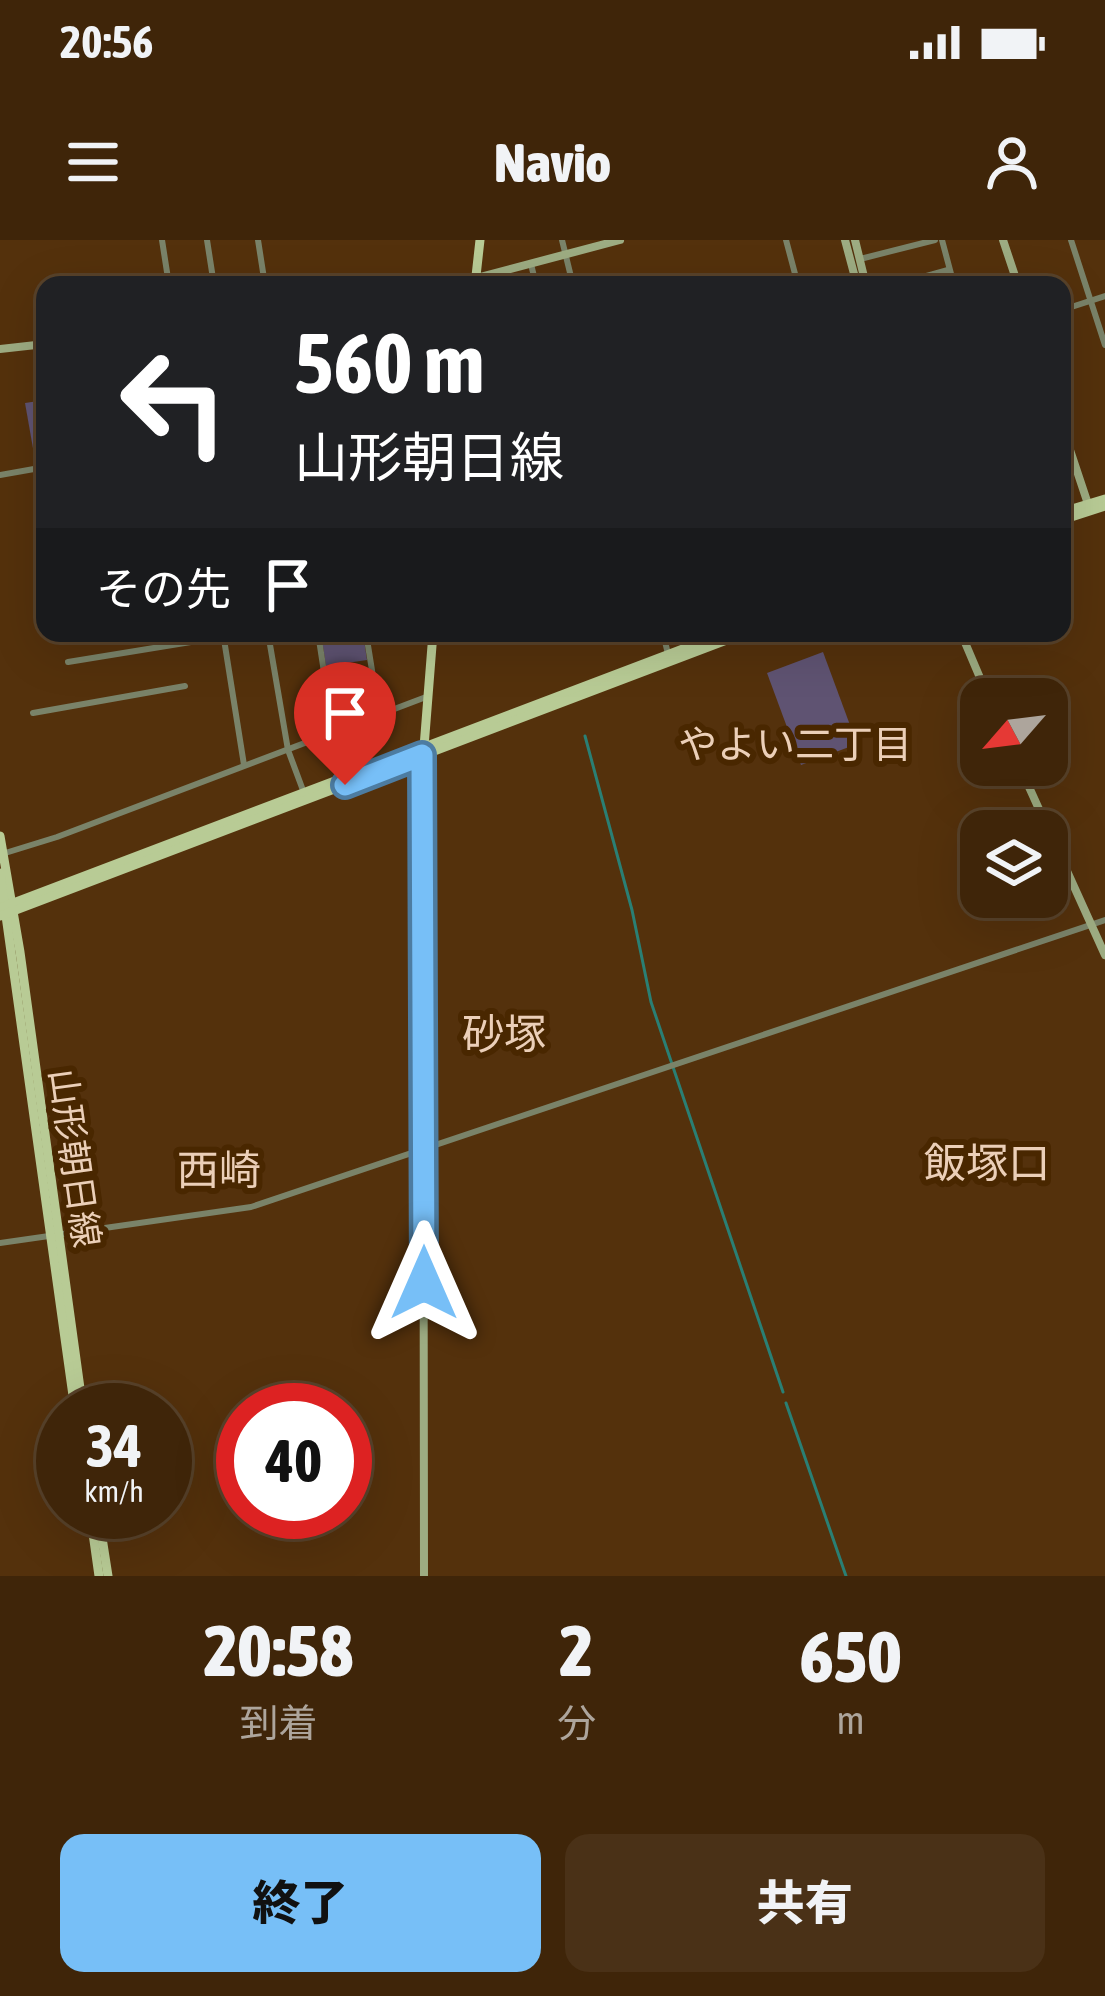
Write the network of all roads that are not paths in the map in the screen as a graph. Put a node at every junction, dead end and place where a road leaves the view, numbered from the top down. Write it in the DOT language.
graph roads {
  1 [pos="162,240"];
  2 [pos="207,240"];
  3 [pos="258,240"];
  4 [pos="480,240"];
  5 [pos="562,240"];
  6 [pos="620,240"];
  7 [pos="786,240"];
  8 [pos="845,240"];
  9 [pos="855,240"];
  10 [pos="939,240"];
  11 [pos="1003,240"];
  12 [pos="1071,240"];
  13 [pos="566,254"];
  14 [pos="860,260"];
  15 [pos="531,264"];
  16 [pos="950,269"];
  17 [pos="168,276"];
  18 [pos="213,276"];
  19 [pos="264,276"];
  20 [pos="476,276"];
  21 [pos="491,276"];
  22 [pos="534,276"];
  23 [pos="571,276"];
  24 [pos="796,276"];
  25 [pos="855,276"];
  26 [pos="864,276"];
  27 [pos="926,276"];
  28 [pos="952,276"];
  29 [pos="1015,276"];
  30 [pos="1105,296"];
  31 [pos="1091,301"];
  32 [pos="1071,307"];
  33 [pos="36,345"];
  34 [pos="1105,345"];
  35 [pos="0,350"];
  36 [pos="1071,465"];
  37 [pos="34,469"];
  38 [pos="0,475"];
  39 [pos="1105,502"];
  40 [pos="1088,504"];
  41 [pos="1071,512"];
  42 [pos="1071,513"];
  43 [pos="183,642"];
  44 [pos="224,642"];
  45 [pos="270,642"];
  46 [pos="319,642"];
  47 [pos="367,642"];
  48 [pos="431,642"];
  49 [pos="665,642"];
  50 [pos="701,642"];
  51 [pos="720,642"];
  52 [pos="965,642"];
  53 [pos="668,654"];
  54 [pos="68,662"];
  55 [pos="980,678"];
  56 [pos="185,686"];
  57 [pos="426,698"];
  58 [pos="33,713"];
  59 [pos="379,714"];
  60 [pos="333,731"];
  61 [pos="288,750"];
  62 [pos="423,751"];
  63 [pos="244,766"];
  64 [pos="1028,786"];
  65 [pos="305,796"];
  66 [pos="0,836"];
  67 [pos="2,854"];
  68 [pos="0,873"];
  69 [pos="6,910"];
  70 [pos="1105,920"];
  71 [pos="1091,925"];
  72 [pos="13,955"];
  73 [pos="1105,955"];
  74 [pos="0,959"];
  75 [pos="425,1148"];
  76 [pos="53,1235"];
  77 [pos="0,1243"];
  78 [pos="75,1383"];
  79 [pos="98,1539"];
  80 [pos="104,1576"];
  81 [pos="424,1576"];
  1 -- 17 [label="street"];
  2 -- 18 [label="street"];
  3 -- 19 [label="street"];
  4 -- 20 [label="main road"];
  5 -- 13 [label="street"];
  6 -- 13 [label="street"];
  7 -- 24 [label="street"];
  8 -- 25 [label="street"];
  9 -- 14 [label="street"];
  10 -- 14 [label="street"];
  10 -- 16 [label="street"];
  11 -- 29 [label="street"];
  12 -- 31 [label="street"];
  13 -- 15 [label="street"];
  13 -- 23 [label="street"];
  14 -- 26 [label="street"];
  15 -- 21 [label="street"];
  15 -- 22 [label="street"];
  16 -- 27 [label="street"];
  16 -- 28 [label="street"];
  30 -- 31 [label="street"];
  31 -- 32 [label="street"];
  31 -- 34 [label="street"];
  33 -- 35 [label="street"];
  36 -- 40 [label="street"];
  37 -- 38 [label="street"];
  39 -- 40 [label="main road"];
  39 -- 42 [label="main road"];
  40 -- 41 [label="main road"];
  43 -- 54 [label="street"];
  44 -- 63 [label="street"];
  45 -- 61 [label="street"];
  46 -- 60 [label="street"];
  47 -- 59 [label="street"];
  48 -- 57 [label="main road"];
  49 -- 53 [label="street"];
  50 -- 53 [label="main road"];
  51 -- 62 [label="main road"];
  52 -- 55 [label="street"];
  53 -- 62 [label="main road"];
  56 -- 58 [label="street"];
  57 -- 59 [label="street"];
  57 -- 62 [label="main road"];
  59 -- 60 [label="street"];
  60 -- 61 [label="street"];
  61 -- 63 [label="street"];
  61 -- 65 [label="street"];
  62 -- 65 [label="main road"];
  62 -- 75 [label="street"];
  63 -- 67 [label="street"];
  64 -- 71 [label="street"];
  65 -- 69 [label="main road"];
  66 -- 67 [label="main road"];
  67 -- 69 [label="main road"];
  68 -- 69 [label="main road"];
  69 -- 72 [label="main road, 山形朝日線"];
  69 -- 76 [label="main road, 山形朝日線"];
  70 -- 71 [label="street"];
  71 -- 73 [label="street"];
  71 -- 75 [label="street"];
  72 -- 74 [label="street"];
  72 -- 76 [label="main road, 山形朝日線"];
  75 -- 76 [label="street"];
  75 -- 81 [label="street"];
  76 -- 77 [label="street"];
  76 -- 78 [label="main road, 山形朝日線"];
  79 -- 80 [label="main road"];
}
